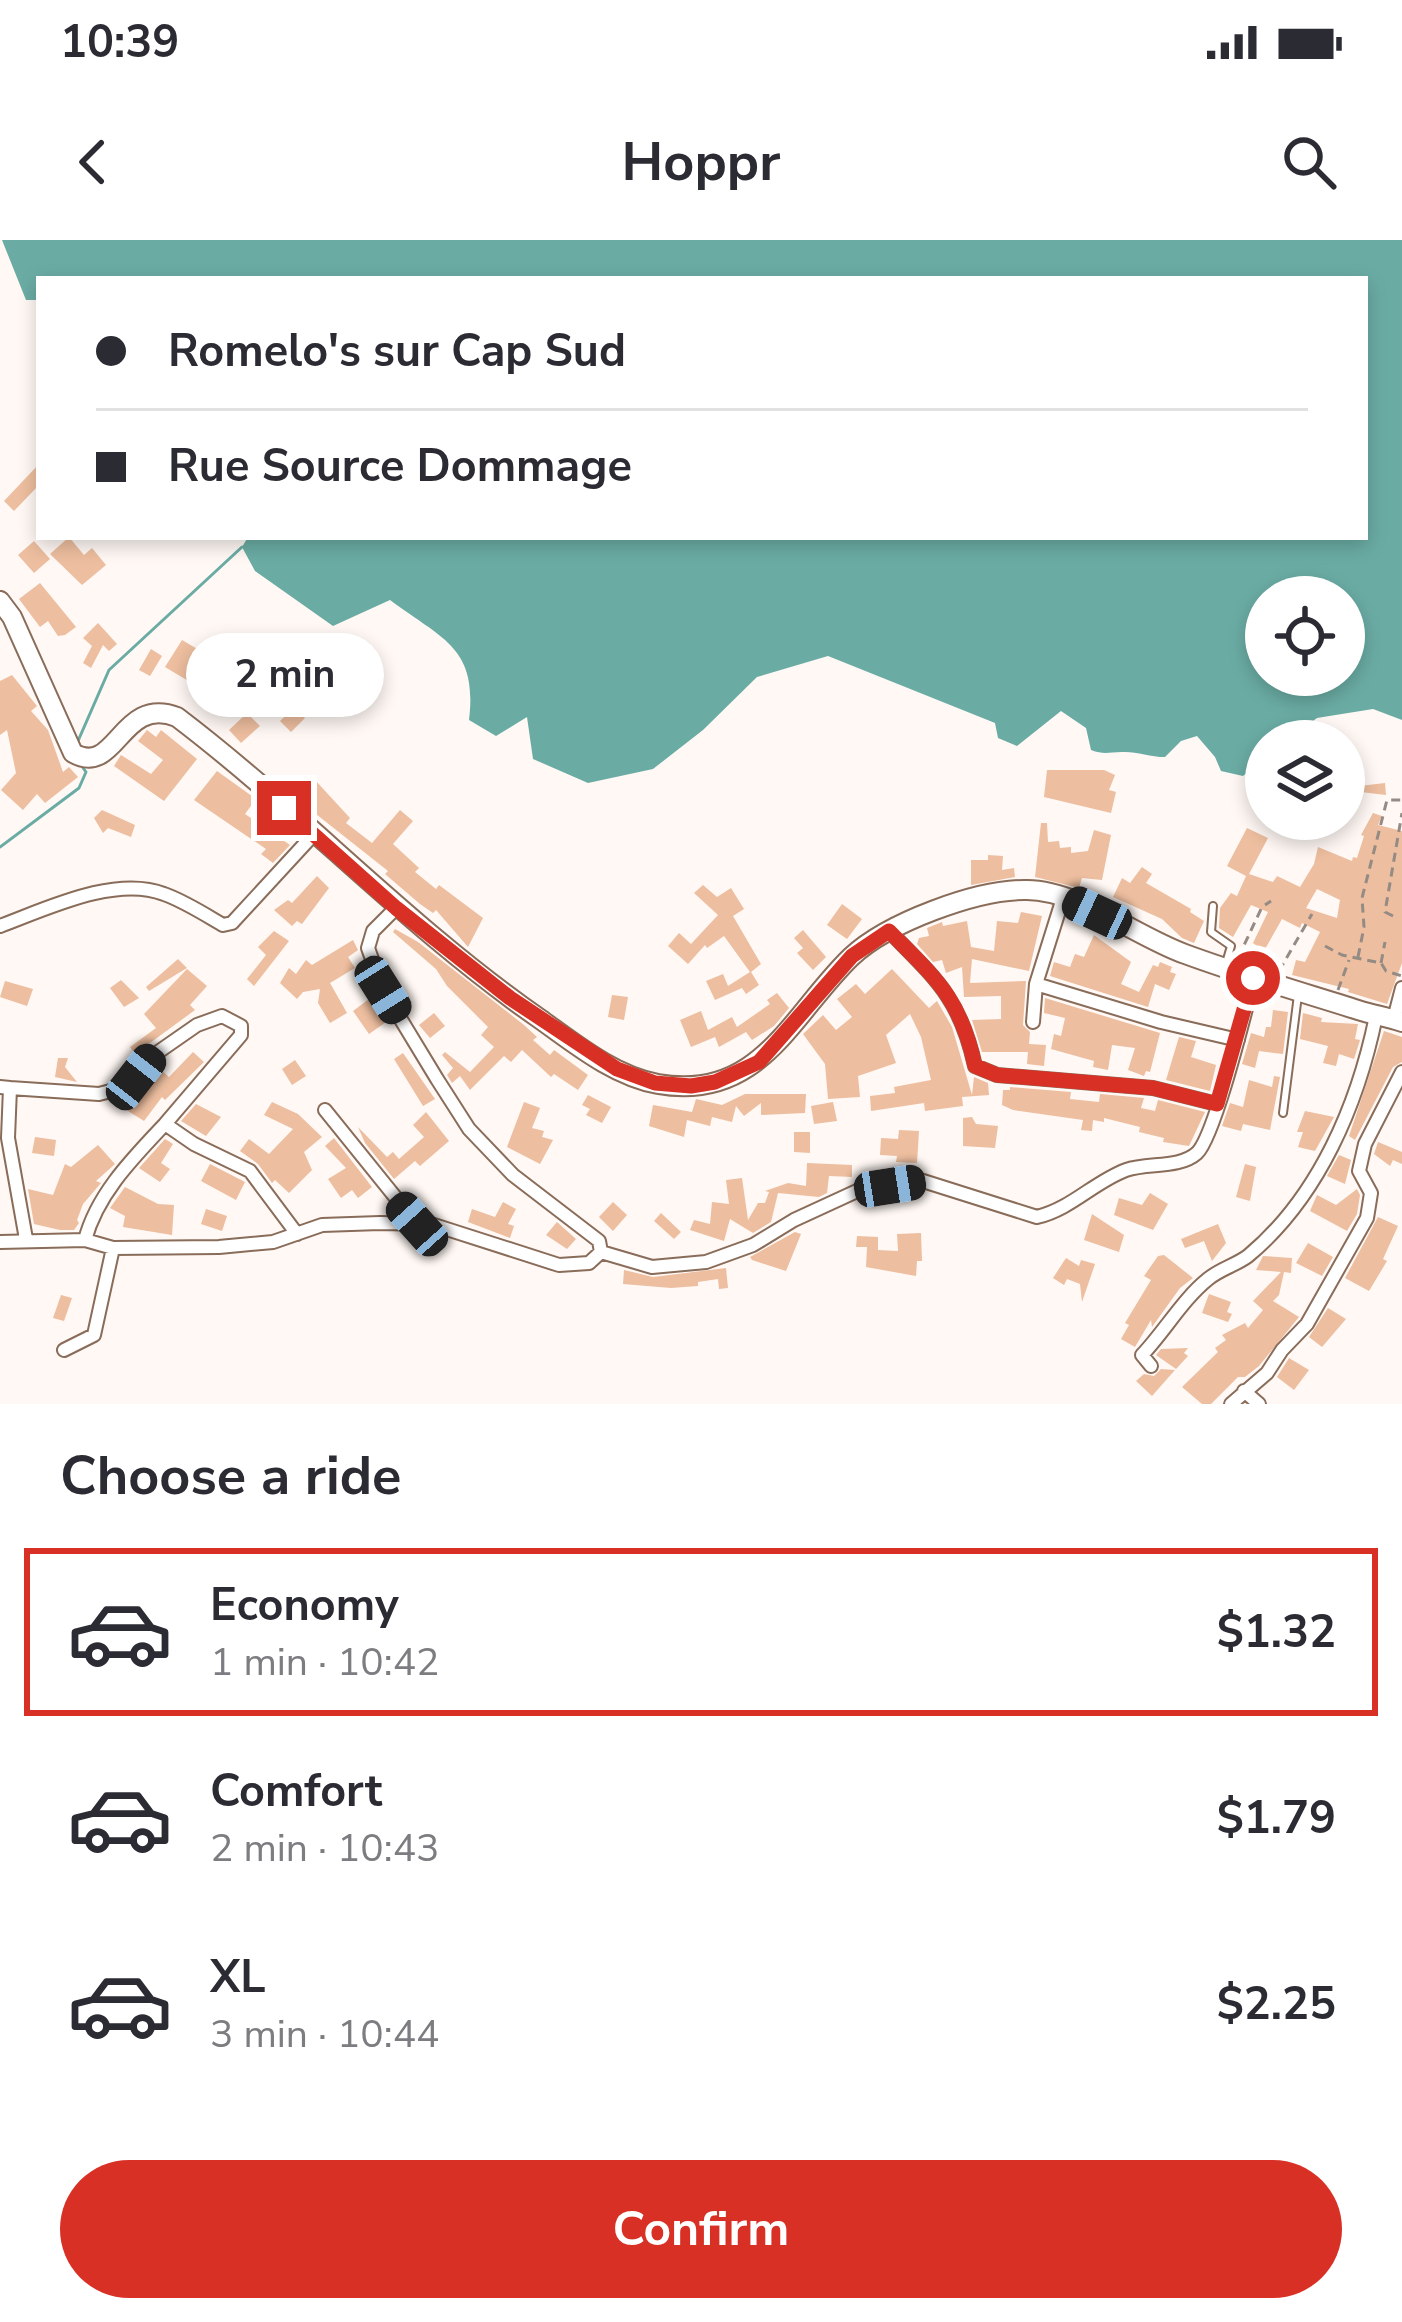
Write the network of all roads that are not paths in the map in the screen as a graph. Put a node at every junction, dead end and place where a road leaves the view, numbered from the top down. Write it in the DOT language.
graph roads {
  1 [pos="0,601"];
  2 [pos="314,835"];
  3 [pos="1063,898"];
  4 [pos="1214,907"];
  5 [pos="396,908"];
  6 [pos="0,926"];
  7 [pos="889,931"];
  8 [pos="1228,969"];
  9 [pos="1263,981"];
  10 [pos="1036,984"];
  11 [pos="1402,988"];
  12 [pos="1298,992"];
  13 [pos="1391,1019"];
  14 [pos="1033,1022"];
  15 [pos="1238,1040"];
  16 [pos="1402,1072"];
  17 [pos="5,1087"];
  18 [pos="1217,1104"];
  19 [pos="326,1110"];
  20 [pos="1283,1113"];
  21 [pos="165,1124"];
  22 [pos="417,1224"];
  23 [pos="297,1234"];
  24 [pos="26,1239"];
  25 [pos="85,1240"];
  26 [pos="0,1242"];
  27 [pos="112,1248"];
  28 [pos="601,1252"];
  29 [pos="64,1350"];
  30 [pos="1151,1366"];
  31 [pos="1244,1391"];
  32 [pos="1231,1404"];
  33 [pos="1259,1404"];
  1 -- 2 [label="main road"];
  2 -- 5 [label="main road"];
  2 -- 6 [label="street"];
  3 -- 7 [label="main road"];
  3 -- 8 [label="main road"];
  3 -- 10 [label="street"];
  4 -- 8 [label="lane"];
  5 -- 7 [label="main road"];
  5 -- 28 [label="street"];
  7 -- 18 [label="street"];
  8 -- 9 [label="main road"];
  9 -- 12 [label="main road"];
  9 -- 15 [label="street"];
  10 -- 14 [label="street"];
  10 -- 15 [label="street"];
  11 -- 13 [label="street"];
  12 -- 13 [label="main road"];
  12 -- 20 [label="lane"];
  13 -- 30 [label="street"];
  15 -- 18 [label="street"];
  16 -- 31 [label="street"];
  17 -- 21 [label="street"];
  17 -- 24 [label="street"];
  18 -- 28 [label="street"];
  19 -- 22 [label="street"];
  21 -- 23 [label="street"];
  21 -- 25 [label="street"];
  22 -- 23 [label="street"];
  22 -- 28 [label="street"];
  23 -- 27 [label="street"];
  24 -- 25 [label="street"];
  24 -- 26 [label="street"];
  25 -- 27 [label="street"];
  27 -- 29 [label="street"];
  31 -- 32 [label="street"];
  31 -- 33 [label="street"];
}
